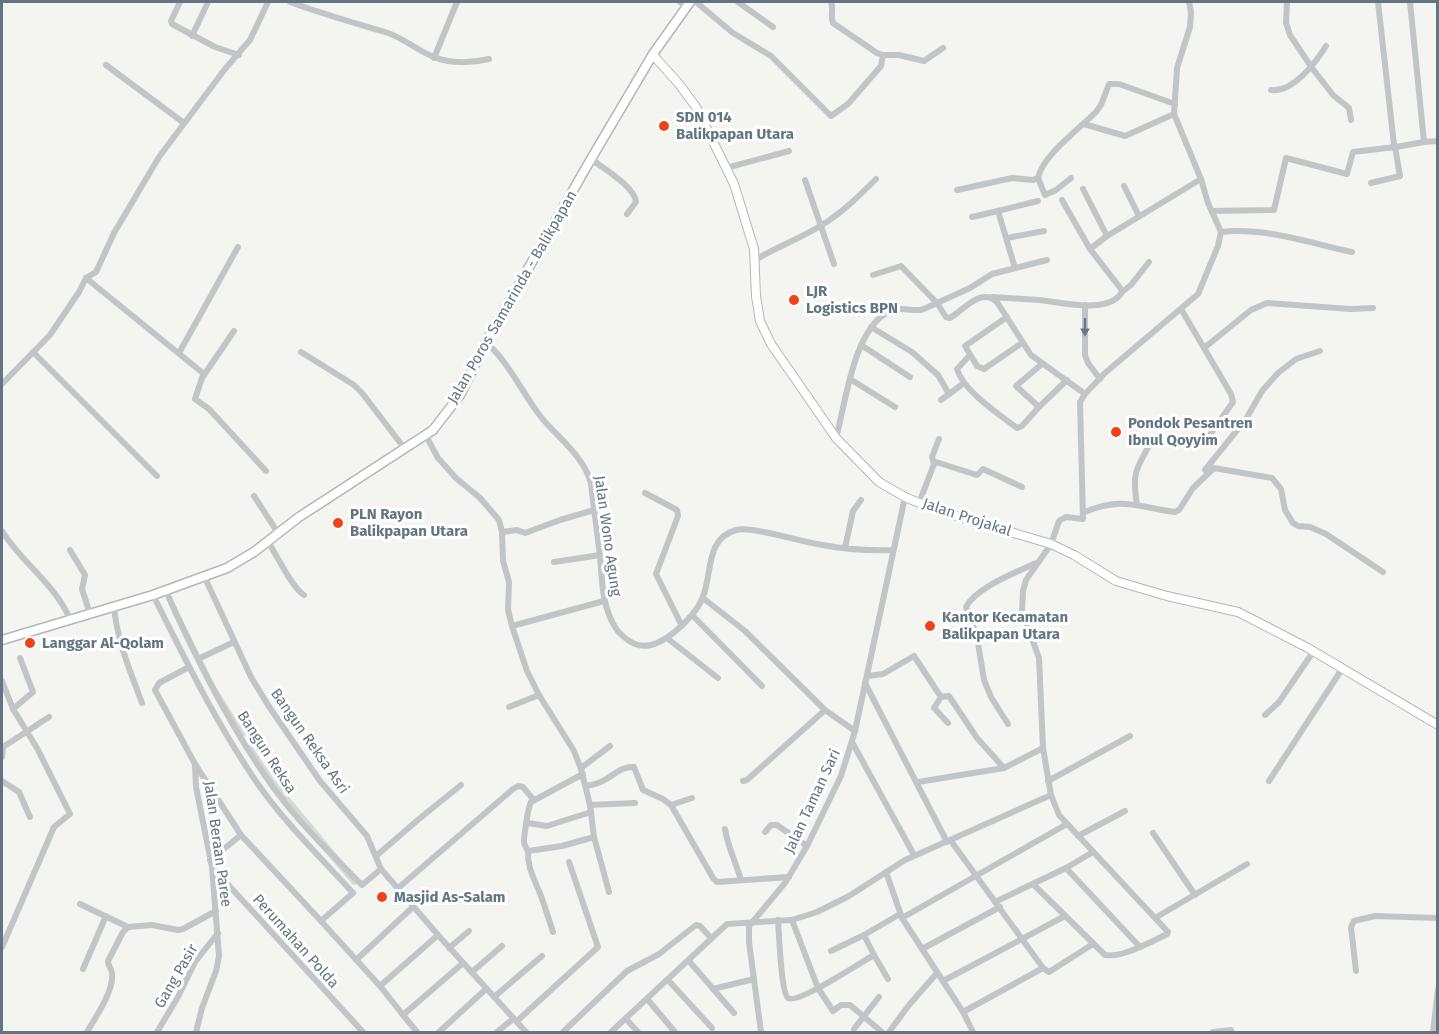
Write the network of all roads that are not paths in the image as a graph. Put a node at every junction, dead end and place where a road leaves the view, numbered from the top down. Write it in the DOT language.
graph roads {
  1 [pos="180,2"];
  2 [pos="208,2"];
  3 [pos="268,2"];
  4 [pos="290,2"];
  5 [pos="457,2"];
  6 [pos="696,2"];
  7 [pos="738,2"];
  8 [pos="831,2"];
  9 [pos="1189,2"];
  10 [pos="1287,2"];
  11 [pos="1378,2"];
  12 [pos="1410,2"];
  13 [pos="685,3"];
  14 [pos="773,27"];
  15 [pos="192,36"];
  16 [pos="1326,46"];
  17 [pos="943,48"];
  18 [pos="238,55"];
  19 [pos="653,55"];
  20 [pos="883,55"];
  21 [pos="434,58"];
  22 [pos="489,59"];
  23 [pos="106,65"];
  24 [pos="1312,68"];
  25 [pos="1271,90"];
  26 [pos="1175,104"];
  27 [pos="1174,114"];
  28 [pos="1351,120"];
  29 [pos="184,123"];
  30 [pos="1084,124"];
  31 [pos="1437,141"];
  32 [pos="1424,142"];
  33 [pos="1395,147"];
  34 [pos="789,152"];
  35 [pos="591,159"];
  36 [pos="726,168"];
  37 [pos="1038,178"];
  38 [pos="1071,178"];
  39 [pos="876,179"];
  40 [pos="1201,179"];
  41 [pos="805,180"];
  42 [pos="1371,183"];
  43 [pos="1124,186"];
  44 [pos="1083,189"];
  45 [pos="957,190"];
  46 [pos="1062,200"];
  47 [pos="1038,201"];
  48 [pos="998,211"];
  49 [pos="1212,211"];
  50 [pos="627,214"];
  51 [pos="1139,216"];
  52 [pos="972,217"];
  53 [pos="821,226"];
  54 [pos="1044,231"];
  55 [pos="1221,232"];
  56 [pos="1107,236"];
  57 [pos="1008,238"];
  58 [pos="238,247"];
  59 [pos="1090,249"];
  60 [pos="1352,252"];
  61 [pos="755,260"];
  62 [pos="1047,260"];
  63 [pos="1149,262"];
  64 [pos="834,264"];
  65 [pos="1015,268"];
  66 [pos="873,274"];
  67 [pos="86,278"];
  68 [pos="1122,292"];
  69 [pos="992,297"];
  70 [pos="937,303"];
  71 [pos="1085,305"];
  72 [pos="1374,308"];
  73 [pos="1182,309"];
  74 [pos="1008,317"];
  75 [pos="871,327"];
  76 [pos="234,331"];
  77 [pos="486,342"];
  78 [pos="1022,343"];
  79 [pos="861,345"];
  80 [pos="1204,348"];
  81 [pos="1320,351"];
  82 [pos="33,352"];
  83 [pos="301,352"];
  84 [pos="178,353"];
  85 [pos="970,355"];
  86 [pos="1042,364"];
  87 [pos="204,374"];
  88 [pos="910,377"];
  89 [pos="850,379"];
  90 [pos="1100,379"];
  91 [pos="1067,380"];
  92 [pos="964,383"];
  93 [pos="2,384"];
  94 [pos="949,394"];
  95 [pos="1085,394"];
  96 [pos="941,400"];
  97 [pos="895,407"];
  98 [pos="1039,407"];
  99 [pos="426,436"];
  100 [pos="836,438"];
  101 [pos="939,439"];
  102 [pos="1204,443"];
  103 [pos="1150,444"];
  104 [pos="405,449"];
  105 [pos="934,464"];
  106 [pos="266,471"];
  107 [pos="157,476"];
  108 [pos="1022,487"];
  109 [pos="1193,488"];
  110 [pos="645,493"];
  111 [pos="254,496"];
  112 [pos="905,497"];
  113 [pos="861,500"];
  114 [pos="919,502"];
  115 [pos="1137,505"];
  116 [pos="594,510"];
  117 [pos="1084,513"];
  118 [pos="2,531"];
  119 [pos="502,532"];
  120 [pos="278,533"];
  121 [pos="267,542"];
  122 [pos="1051,544"];
  123 [pos="845,548"];
  124 [pos="70,550"];
  125 [pos="893,550"];
  126 [pos="600,555"];
  127 [pos="554,562"];
  128 [pos="1037,563"];
  129 [pos="1383,572"];
  130 [pos="205,578"];
  131 [pos="166,591"];
  132 [pos="153,595"];
  133 [pos="304,595"];
  134 [pos="703,598"];
  135 [pos="604,600"];
  136 [pos="114,607"];
  137 [pos="90,614"];
  138 [pos="693,616"];
  139 [pos="70,619"];
  140 [pos="512,626"];
  141 [pos="682,626"];
  142 [pos="667,638"];
  143 [pos="2,640"];
  144 [pos="234,642"];
  145 [pos="1313,652"];
  146 [pos="20,658"];
  147 [pos="198,659"];
  148 [pos="189,667"];
  149 [pos="1342,669"];
  150 [pos="868,676"];
  151 [pos="718,678"];
  152 [pos="2,681"];
  153 [pos="865,683"];
  154 [pos="762,686"];
  155 [pos="539,695"];
  156 [pos="941,697"];
  157 [pos="142,703"];
  158 [pos="510,707"];
  159 [pos="13,709"];
  160 [pos="825,710"];
  161 [pos="1265,715"];
  162 [pos="49,717"];
  163 [pos="948,723"];
  164 [pos="1008,724"];
  165 [pos="1437,725"];
  166 [pos="855,731"];
  167 [pos="28,733"];
  168 [pos="1130,736"];
  169 [pos="242,740"];
  170 [pos="852,742"];
  171 [pos="232,745"];
  172 [pos="610,746"];
  173 [pos="1042,748"];
  174 [pos="2,758"];
  175 [pos="195,764"];
  176 [pos="1004,768"];
  177 [pos="582,771"];
  178 [pos="2,781"];
  179 [pos="742,781"];
  180 [pos="1048,781"];
  181 [pos="1269,781"];
  182 [pos="918,782"];
  183 [pos="461,785"];
  184 [pos="586,786"];
  185 [pos="1051,795"];
  186 [pos="692,798"];
  187 [pos="533,799"];
  188 [pos="635,803"];
  189 [pos="671,805"];
  190 [pos="591,808"];
  191 [pos="1125,810"];
  192 [pos="30,818"];
  193 [pos="528,823"];
  194 [pos="1068,824"];
  195 [pos="725,829"];
  196 [pos="765,832"];
  197 [pos="1153,833"];
  198 [pos="241,835"];
  199 [pos="1078,836"];
  200 [pos="594,837"];
  201 [pos="949,842"];
  202 [pos="807,846"];
  203 [pos="528,851"];
  204 [pos="1093,852"];
  205 [pos="914,855"];
  206 [pos="376,856"];
  207 [pos="569,861"];
  208 [pos="211,863"];
  209 [pos="1247,864"];
  210 [pos="1066,868"];
  211 [pos="381,869"];
  212 [pos="886,872"];
  213 [pos="975,875"];
  214 [pos="789,877"];
  215 [pos="741,880"];
  216 [pos="1033,884"];
  217 [pos="362,885"];
  218 [pos="397,889"];
  219 [pos="609,892"];
  220 [pos="354,893"];
  221 [pos="1196,895"];
  222 [pos="80,904"];
  223 [pos="997,905"];
  224 [pos="412,906"];
  225 [pos="216,912"];
  226 [pos="1065,915"];
  227 [pos="106,916"];
  228 [pos="901,916"];
  229 [pos="1155,918"];
  230 [pos="1437,918"];
  231 [pos="778,920"];
  232 [pos="792,920"];
  233 [pos="321,921"];
  234 [pos="751,923"];
  235 [pos="128,927"];
  236 [pos="469,931"];
  237 [pos="553,932"];
  238 [pos="218,933"];
  239 [pos="864,934"];
  240 [pos="438,935"];
  241 [pos="711,938"];
  242 [pos="1021,938"];
  243 [pos="1094,944"];
  244 [pos="502,946"];
  245 [pos="2,947"];
  246 [pos="1140,947"];
  247 [pos="449,948"];
  248 [pos="922,949"];
  249 [pos="831,951"];
  250 [pos="874,954"];
  251 [pos="542,956"];
  252 [pos="356,960"];
  253 [pos="689,961"];
  254 [pos="463,963"];
  255 [pos="1043,968"];
  256 [pos="83,969"];
  257 [pos="1356,971"];
  258 [pos="472,972"];
  259 [pos="937,973"];
  260 [pos="754,979"];
  261 [pos="888,979"];
  262 [pos="668,980"];
  263 [pos="943,981"];
  264 [pos="380,987"];
  265 [pos="818,988"];
  266 [pos="486,989"];
  267 [pos="713,989"];
  268 [pos="1437,989"];
  269 [pos="494,997"];
  270 [pos="879,997"];
  271 [pos="648,1000"];
  272 [pos="963,1012"];
  273 [pos="734,1013"];
  274 [pos="403,1015"];
  275 [pos="864,1017"];
  276 [pos="626,1019"];
  277 [pos="515,1020"];
  278 [pos="712,1028"];
  279 [pos="854,1029"];
  280 [pos="87,1032"];
  281 [pos="157,1032"];
  282 [pos="196,1032"];
  283 [pos="362,1032"];
  284 [pos="417,1032"];
  285 [pos="440,1032"];
  286 [pos="497,1032"];
  287 [pos="526,1032"];
  288 [pos="563,1032"];
  289 [pos="611,1032"];
  290 [pos="638,1032"];
  291 [pos="675,1032"];
  292 [pos="761,1032"];
  293 [pos="882,1032"];
  294 [pos="889,1032"];
  295 [pos="973,1032"];
  296 [pos="1213,1032"];
  297 [pos="1232,1032"];
  298 [pos="1433,1032"];
  1 -- 15 [label="street"];
  2 -- 15 [label="street"];
  3 -- 18 [label="street"];
  4 -- 21 [label="street"];
  5 -- 21 [label="street"];
  6 -- 20 [label="street"];
  7 -- 14 [label="street"];
  8 -- 20 [label="street"];
  9 -- 26 [label="street"];
  10 -- 24 [label="street"];
  11 -- 33 [label="street"];
  12 -- 32 [label="street"];
  13 -- 19 [label="highway, Jalan Poros Samarinda - Balikpapan"];
  15 -- 18 [label="street"];
  16 -- 24 [label="street"];
  17 -- 20 [label="street"];
  18 -- 29 [label="street"];
  19 -- 35 [label="highway, Jalan Poros Samarinda - Balikpapan"];
  19 -- 36 [label="main road, Jalan Projakal"];
  21 -- 22 [label="street"];
  23 -- 29 [label="street"];
  24 -- 25 [label="street"];
  24 -- 28 [label="street"];
  26 -- 27 [label="street"];
  26 -- 30 [label="street"];
  27 -- 30 [label="street"];
  27 -- 40 [label="street"];
  29 -- 67 [label="street"];
  30 -- 37 [label="street"];
  31 -- 32 [label="street"];
  32 -- 33 [label="street"];
  33 -- 42 [label="street"];
  33 -- 49 [label="street"];
  34 -- 36 [label="street"];
  35 -- 50 [label="street"];
  35 -- 77 [label="highway, Jalan Poros Samarinda - Balikpapan"];
  36 -- 61 [label="main road, Jalan Projakal"];
  37 -- 38 [label="street"];
  37 -- 45 [label="street"];
  39 -- 53 [label="street"];
  40 -- 49 [label="street"];
  40 -- 51 [label="street"];
  41 -- 53 [label="street"];
  43 -- 51 [label="street"];
  44 -- 56 [label="street"];
  46 -- 59 [label="street"];
  47 -- 48 [label="street"];
  48 -- 52 [label="street"];
  48 -- 57 [label="street"];
  49 -- 55 [label="street"];
  51 -- 56 [label="street"];
  53 -- 61 [label="street"];
  53 -- 64 [label="street"];
  54 -- 57 [label="street"];
  55 -- 60 [label="street"];
  55 -- 73 [label="street"];
  56 -- 59 [label="street"];
  57 -- 65 [label="street"];
  58 -- 84 [label="street"];
  59 -- 68 [label="street"];
  61 -- 100 [label="main road, Jalan Projakal"];
  62 -- 65 [label="street"];
  63 -- 68 [label="street"];
  65 -- 70 [label="street"];
  66 -- 70 [label="street"];
  67 -- 82 [label="street"];
  67 -- 84 [label="street"];
  68 -- 71 [label="street"];
  69 -- 70 [label="street"];
  69 -- 71 [label="street"];
  69 -- 74 [label="street"];
  70 -- 75 [label="street"];
  71 -- 90 [label="street, one-way"];
  72 -- 80 [label="street"];
  73 -- 80 [label="street"];
  73 -- 90 [label="street"];
  74 -- 78 [label="street"];
  74 -- 85 [label="street"];
  75 -- 79 [label="street"];
  75 -- 94 [label="street"];
  76 -- 87 [label="street"];
  77 -- 99 [label="highway, Jalan Poros Samarinda - Balikpapan"];
  77 -- 116 [label="street, Jalan Wono Agung"];
  78 -- 85 [label="street"];
  78 -- 86 [label="street"];
  79 -- 88 [label="street"];
  79 -- 89 [label="street"];
  80 -- 102 [label="street"];
  81 -- 109 [label="street"];
  82 -- 93 [label="street"];
  82 -- 107 [label="street"];
  83 -- 104 [label="street"];
  84 -- 87 [label="street"];
  85 -- 92 [label="street"];
  86 -- 91 [label="street"];
  86 -- 98 [label="street"];
  87 -- 106 [label="street"];
  89 -- 97 [label="street"];
  89 -- 100 [label="street"];
  90 -- 95 [label="street"];
  91 -- 95 [label="street"];
  91 -- 98 [label="street"];
  92 -- 94 [label="street"];
  92 -- 98 [label="street"];
  94 -- 96 [label="street"];
  95 -- 117 [label="street"];
  99 -- 104 [label="highway, Jalan Poros Samarinda - Balikpapan"];
  99 -- 119 [label="street"];
  100 -- 112 [label="main road, Jalan Projakal"];
  101 -- 105 [label="street"];
  103 -- 115 [label="street"];
  104 -- 120 [label="highway, Jalan Poros Samarinda - Balikpapan"];
  105 -- 108 [label="street"];
  105 -- 114 [label="street"];
  109 -- 115 [label="street"];
  109 -- 129 [label="street"];
  110 -- 141 [label="street"];
  111 -- 120 [label="street"];
  112 -- 114 [label="main road, Jalan Projakal"];
  112 -- 125 [label="street, Jalan Taman Sari"];
  113 -- 123 [label="street"];
  114 -- 122 [label="main road, Jalan Projakal"];
  115 -- 117 [label="street"];
  116 -- 119 [label="street"];
  116 -- 126 [label="street, Jalan Wono Agung"];
  117 -- 122 [label="street"];
  118 -- 139 [label="street"];
  119 -- 140 [label="street"];
  120 -- 121 [label="highway, Jalan Poros Samarinda - Balikpapan"];
  121 -- 130 [label="highway, Jalan Poros Samarinda - Balikpapan"];
  121 -- 133 [label="street"];
  122 -- 128 [label="street"];
  122 -- 145 [label="main road, Jalan Projakal"];
  123 -- 125 [label="street, Jalan Wono Agung"];
  123 -- 134 [label="street, Jalan Wono Agung"];
  124 -- 137 [label="street"];
  125 -- 150 [label="street, Jalan Taman Sari"];
  126 -- 127 [label="street"];
  126 -- 135 [label="street, Jalan Wono Agung"];
  128 -- 164 [label="street"];
  128 -- 173 [label="street"];
  130 -- 131 [label="highway, Jalan Poros Samarinda - Balikpapan"];
  130 -- 144 [label="street, Bangun Reksa Asri"];
  131 -- 132 [label="highway, Jalan Poros Samarinda - Balikpapan"];
  131 -- 147 [label="street, Bangun Reksa"];
  132 -- 136 [label="highway, Jalan Poros Samarinda - Balikpapan"];
  132 -- 148 [label="street"];
  134 -- 138 [label="street, Jalan Wono Agung"];
  134 -- 160 [label="street"];
  135 -- 140 [label="street"];
  135 -- 142 [label="street, Jalan Wono Agung"];
  136 -- 137 [label="highway, Jalan Poros Samarinda - Balikpapan"];
  136 -- 157 [label="street"];
  137 -- 139 [label="highway, Jalan Poros Samarinda - Balikpapan"];
  138 -- 141 [label="street, Jalan Wono Agung"];
  138 -- 154 [label="street"];
  139 -- 143 [label="highway, Jalan Poros Samarinda - Balikpapan"];
  140 -- 155 [label="street"];
  141 -- 142 [label="street, Jalan Wono Agung"];
  142 -- 151 [label="street"];
  144 -- 147 [label="street"];
  144 -- 206 [label="street, Bangun Reksa Asri"];
  145 -- 149 [label="main road, Jalan Projakal"];
  145 -- 161 [label="street"];
  146 -- 159 [label="street"];
  147 -- 169 [label="street, Bangun Reksa"];
  148 -- 171 [label="street"];
  148 -- 175 [label="street"];
  149 -- 165 [label="main road, Jalan Projakal"];
  149 -- 181 [label="street"];
  150 -- 153 [label="street, Jalan Taman Sari"];
  150 -- 156 [label="street"];
  152 -- 159 [label="street"];
  153 -- 166 [label="street, Jalan Taman Sari"];
  153 -- 182 [label="street"];
  155 -- 158 [label="street"];
  155 -- 177 [label="street"];
  156 -- 163 [label="street"];
  156 -- 176 [label="street"];
  159 -- 167 [label="street"];
  160 -- 166 [label="street"];
  160 -- 179 [label="street"];
  162 -- 167 [label="street"];
  166 -- 170 [label="street, Jalan Taman Sari"];
  167 -- 174 [label="street"];
  167 -- 245 [label="street"];
  168 -- 180 [label="street"];
  169 -- 171 [label="street"];
  169 -- 217 [label="street, Bangun Reksa"];
  170 -- 202 [label="street, Jalan Taman Sari"];
  170 -- 205 [label="street"];
  171 -- 220 [label="street"];
  172 -- 177 [label="street"];
  173 -- 176 [label="street"];
  173 -- 180 [label="street"];
  175 -- 198 [label="street"];
  175 -- 208 [label="street, Jalan Beraan Paree"];
  176 -- 182 [label="street"];
  177 -- 184 [label="street"];
  177 -- 187 [label="street"];
  178 -- 192 [label="street"];
  180 -- 185 [label="street"];
  182 -- 201 [label="street"];
  183 -- 206 [label="street"];
  184 -- 189 [label="street"];
  184 -- 190 [label="street"];
  185 -- 194 [label="street"];
  185 -- 201 [label="street"];
  186 -- 189 [label="street"];
  187 -- 193 [label="street"];
  187 -- 218 [label="street"];
  188 -- 190 [label="street"];
  189 -- 215 [label="street"];
  190 -- 193 [label="street"];
  190 -- 200 [label="street"];
  191 -- 199 [label="street"];
  193 -- 203 [label="street"];
  194 -- 199 [label="street"];
  194 -- 213 [label="street"];
  195 -- 215 [label="street"];
  196 -- 202 [label="street"];
  197 -- 221 [label="street"];
  198 -- 208 [label="street"];
  198 -- 233 [label="street"];
  199 -- 204 [label="street"];
  200 -- 203 [label="street"];
  200 -- 219 [label="street"];
  201 -- 205 [label="street"];
  201 -- 213 [label="street"];
  202 -- 214 [label="street, Jalan Taman Sari"];
  203 -- 237 [label="street"];
  204 -- 210 [label="street"];
  204 -- 229 [label="street"];
  205 -- 212 [label="street"];
  206 -- 211 [label="street, Bangun Reksa Asri"];
  207 -- 277 [label="street"];
  208 -- 225 [label="street, Jalan Beraan Paree"];
  208 -- 283 [label="street, Perumahan Polda"];
  209 -- 221 [label="street"];
  210 -- 216 [label="street"];
  210 -- 246 [label="street"];
  211 -- 217 [label="street"];
  211 -- 218 [label="street, Bangun Reksa Asri"];
  212 -- 228 [label="street"];
  212 -- 232 [label="street"];
  213 -- 223 [label="street"];
  213 -- 228 [label="street"];
  214 -- 215 [label="street"];
  214 -- 234 [label="street, Jalan Taman Sari"];
  216 -- 223 [label="street"];
  216 -- 226 [label="street"];
  217 -- 220 [label="street"];
  218 -- 224 [label="street, Bangun Reksa Asri"];
  220 -- 233 [label="street"];
  221 -- 229 [label="street"];
  222 -- 227 [label="street"];
  223 -- 242 [label="street"];
  223 -- 248 [label="street"];
  224 -- 240 [label="street, Bangun Reksa Asri"];
  224 -- 252 [label="street"];
  225 -- 235 [label="street"];
  225 -- 238 [label="street, Jalan Beraan Paree"];
  226 -- 242 [label="street"];
  226 -- 243 [label="street"];
  227 -- 235 [label="street"];
  227 -- 256 [label="street"];
  228 -- 239 [label="street"];
  228 -- 248 [label="street"];
  229 -- 246 [label="street"];
  230 -- 257 [label="street"];
  231 -- 232 [label="street"];
  231 -- 234 [label="street"];
  231 -- 265 [label="street"];
  232 -- 265 [label="street"];
  233 -- 252 [label="street"];
  234 -- 241 [label="street"];
  234 -- 260 [label="street"];
  235 -- 280 [label="street"];
  236 -- 247 [label="street"];
  238 -- 281 [label="street, Gang Pasir"];
  238 -- 282 [label="street, Jalan Beraan Paree"];
  239 -- 249 [label="street"];
  239 -- 250 [label="street"];
  240 -- 247 [label="street, Bangun Reksa Asri"];
  240 -- 264 [label="street"];
  241 -- 253 [label="street"];
  241 -- 288 [label="street"];
  242 -- 255 [label="street"];
  242 -- 263 [label="street"];
  243 -- 246 [label="street"];
  243 -- 255 [label="street"];
  244 -- 258 [label="street"];
  247 -- 254 [label="street, Bangun Reksa Asri"];
  248 -- 259 [label="street"];
  250 -- 261 [label="street"];
  250 -- 265 [label="street"];
  251 -- 269 [label="street"];
  252 -- 264 [label="street"];
  253 -- 262 [label="street"];
  253 -- 267 [label="street"];
  254 -- 258 [label="street, Bangun Reksa Asri"];
  254 -- 274 [label="street"];
  255 -- 272 [label="street"];
  258 -- 266 [label="street, Bangun Reksa Asri"];
  259 -- 263 [label="street"];
  259 -- 294 [label="street"];
  260 -- 267 [label="street"];
  260 -- 292 [label="street"];
  262 -- 271 [label="street"];
  262 -- 278 [label="street"];
  263 -- 272 [label="street"];
  264 -- 274 [label="street"];
  265 -- 275 [label="street"];
  266 -- 269 [label="street, Bangun Reksa Asri"];
  266 -- 285 [label="street"];
  267 -- 273 [label="street"];
  268 -- 298 [label="street"];
  269 -- 277 [label="street, Bangun Reksa Asri"];
  270 -- 275 [label="street"];
  271 -- 276 [label="street"];
  271 -- 291 [label="street"];
  272 -- 295 [label="street"];
  274 -- 284 [label="street"];
  275 -- 279 [label="street"];
  275 -- 293 [label="street"];
  276 -- 289 [label="street"];
  276 -- 290 [label="street"];
  277 -- 286 [label="street"];
  277 -- 287 [label="street, Bangun Reksa Asri"];
  296 -- 297 [label="street"];
}
